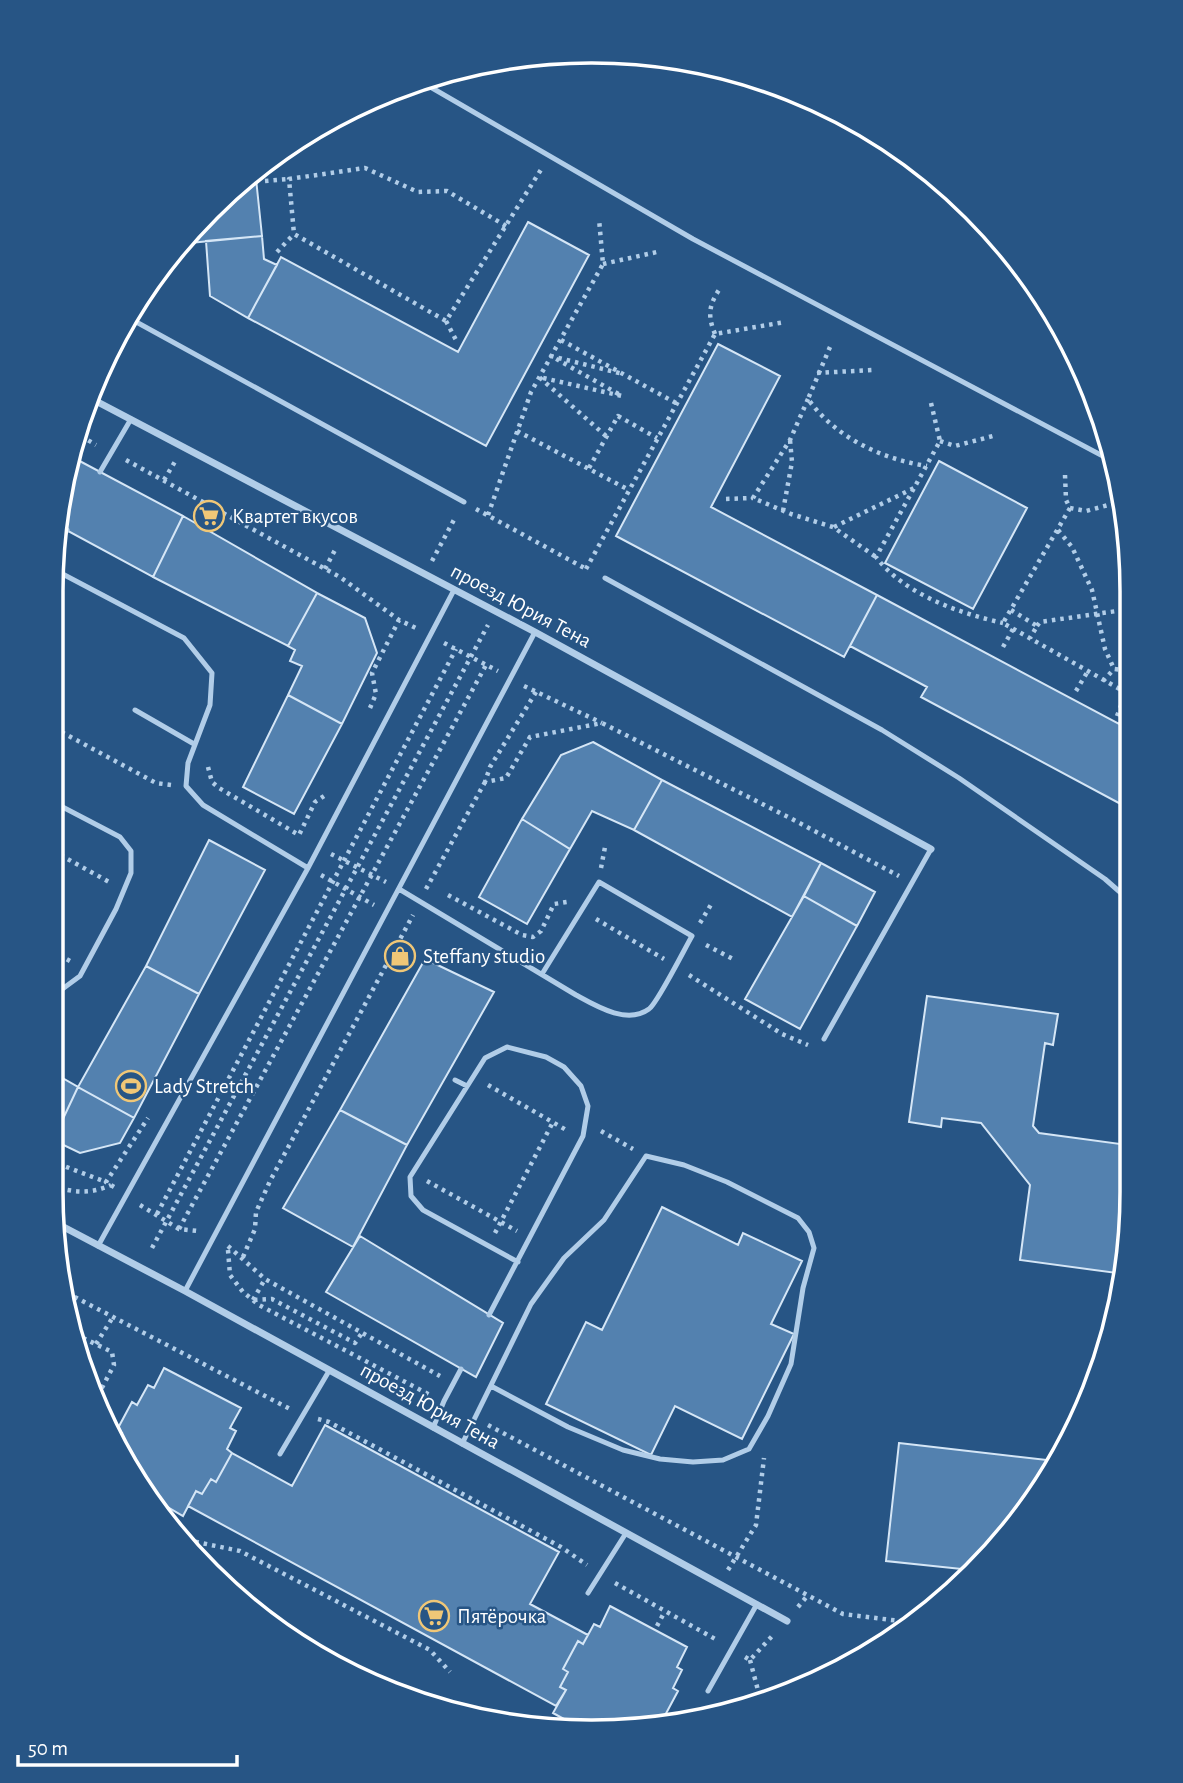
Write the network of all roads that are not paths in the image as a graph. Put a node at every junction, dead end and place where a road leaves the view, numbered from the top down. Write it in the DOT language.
graph roads {
  1 [pos="433,88"];
  2 [pos="137,322"];
  3 [pos="98,402"];
  4 [pos="131,419"];
  5 [pos="1102,456"];
  6 [pos="100,472"];
  7 [pos="464,502"];
  8 [pos="64,574"];
  9 [pos="605,578"];
  10 [pos="454,590"];
  11 [pos="535,632"];
  12 [pos="135,710"];
  13 [pos="194,744"];
  14 [pos="63,807"];
  15 [pos="931,849"];
  16 [pos="307,868"];
  17 [pos="399,889"];
  18 [pos="1120,892"];
  19 [pos="542,974"];
  20 [pos="63,989"];
  21 [pos="824,1039"];
  22 [pos="456,1080"];
  23 [pos="467,1086"];
  24 [pos="64,1227"];
  25 [pos="98,1246"];
  26 [pos="518,1262"];
  27 [pos="185,1291"];
  28 [pos="489,1315"];
  29 [pos="461,1369"];
  30 [pos="329,1371"];
  31 [pos="491,1386"];
  32 [pos="433,1428"];
  33 [pos="462,1444"];
  34 [pos="280,1454"];
  35 [pos="625,1533"];
  36 [pos="588,1593"];
  37 [pos="757,1604"];
  38 [pos="787,1621"];
  39 [pos="708,1691"];
  1 -- 5 [label="lane"];
  2 -- 7 [label="lane"];
  3 -- 4 [label="street, проезд Юрия Тена"];
  4 -- 6 [label="lane"];
  4 -- 10 [label="street, проезд Юрия Тена"];
  8 -- 13 [label="lane"];
  9 -- 18 [label="lane"];
  10 -- 11 [label="street, проезд Юрия Тена"];
  10 -- 16 [label="lane"];
  11 -- 15 [label="street, проезд Юрия Тена"];
  11 -- 17 [label="lane"];
  12 -- 13 [label="lane"];
  13 -- 16 [label="lane"];
  14 -- 20 [label="lane"];
  15 -- 21 [label="lane"];
  16 -- 25 [label="lane"];
  17 -- 19 [label="lane"];
  17 -- 27 [label="lane"];
  19 -- 19 [label="lane"];
  22 -- 23 [label="lane"];
  23 -- 26 [label="lane"];
  23 -- 26 [label="lane"];
  24 -- 25 [label="street, проезд Юрия Тена"];
  25 -- 27 [label="street, проезд Юрия Тена"];
  26 -- 28 [label="lane"];
  27 -- 30 [label="street, проезд Юрия Тена"];
  29 -- 32 [label="lane"];
  30 -- 32 [label="street, проезд Юрия Тена"];
  30 -- 34 [label="lane"];
  31 -- 31 [label="lane"];
  31 -- 33 [label="lane"];
  32 -- 33 [label="street, проезд Юрия Тена"];
  33 -- 35 [label="street, проезд Юрия Тена"];
  35 -- 36 [label="lane"];
  35 -- 37 [label="street, проезд Юрия Тена"];
  37 -- 38 [label="street, проезд Юрия Тена"];
  37 -- 39 [label="lane"];
}
